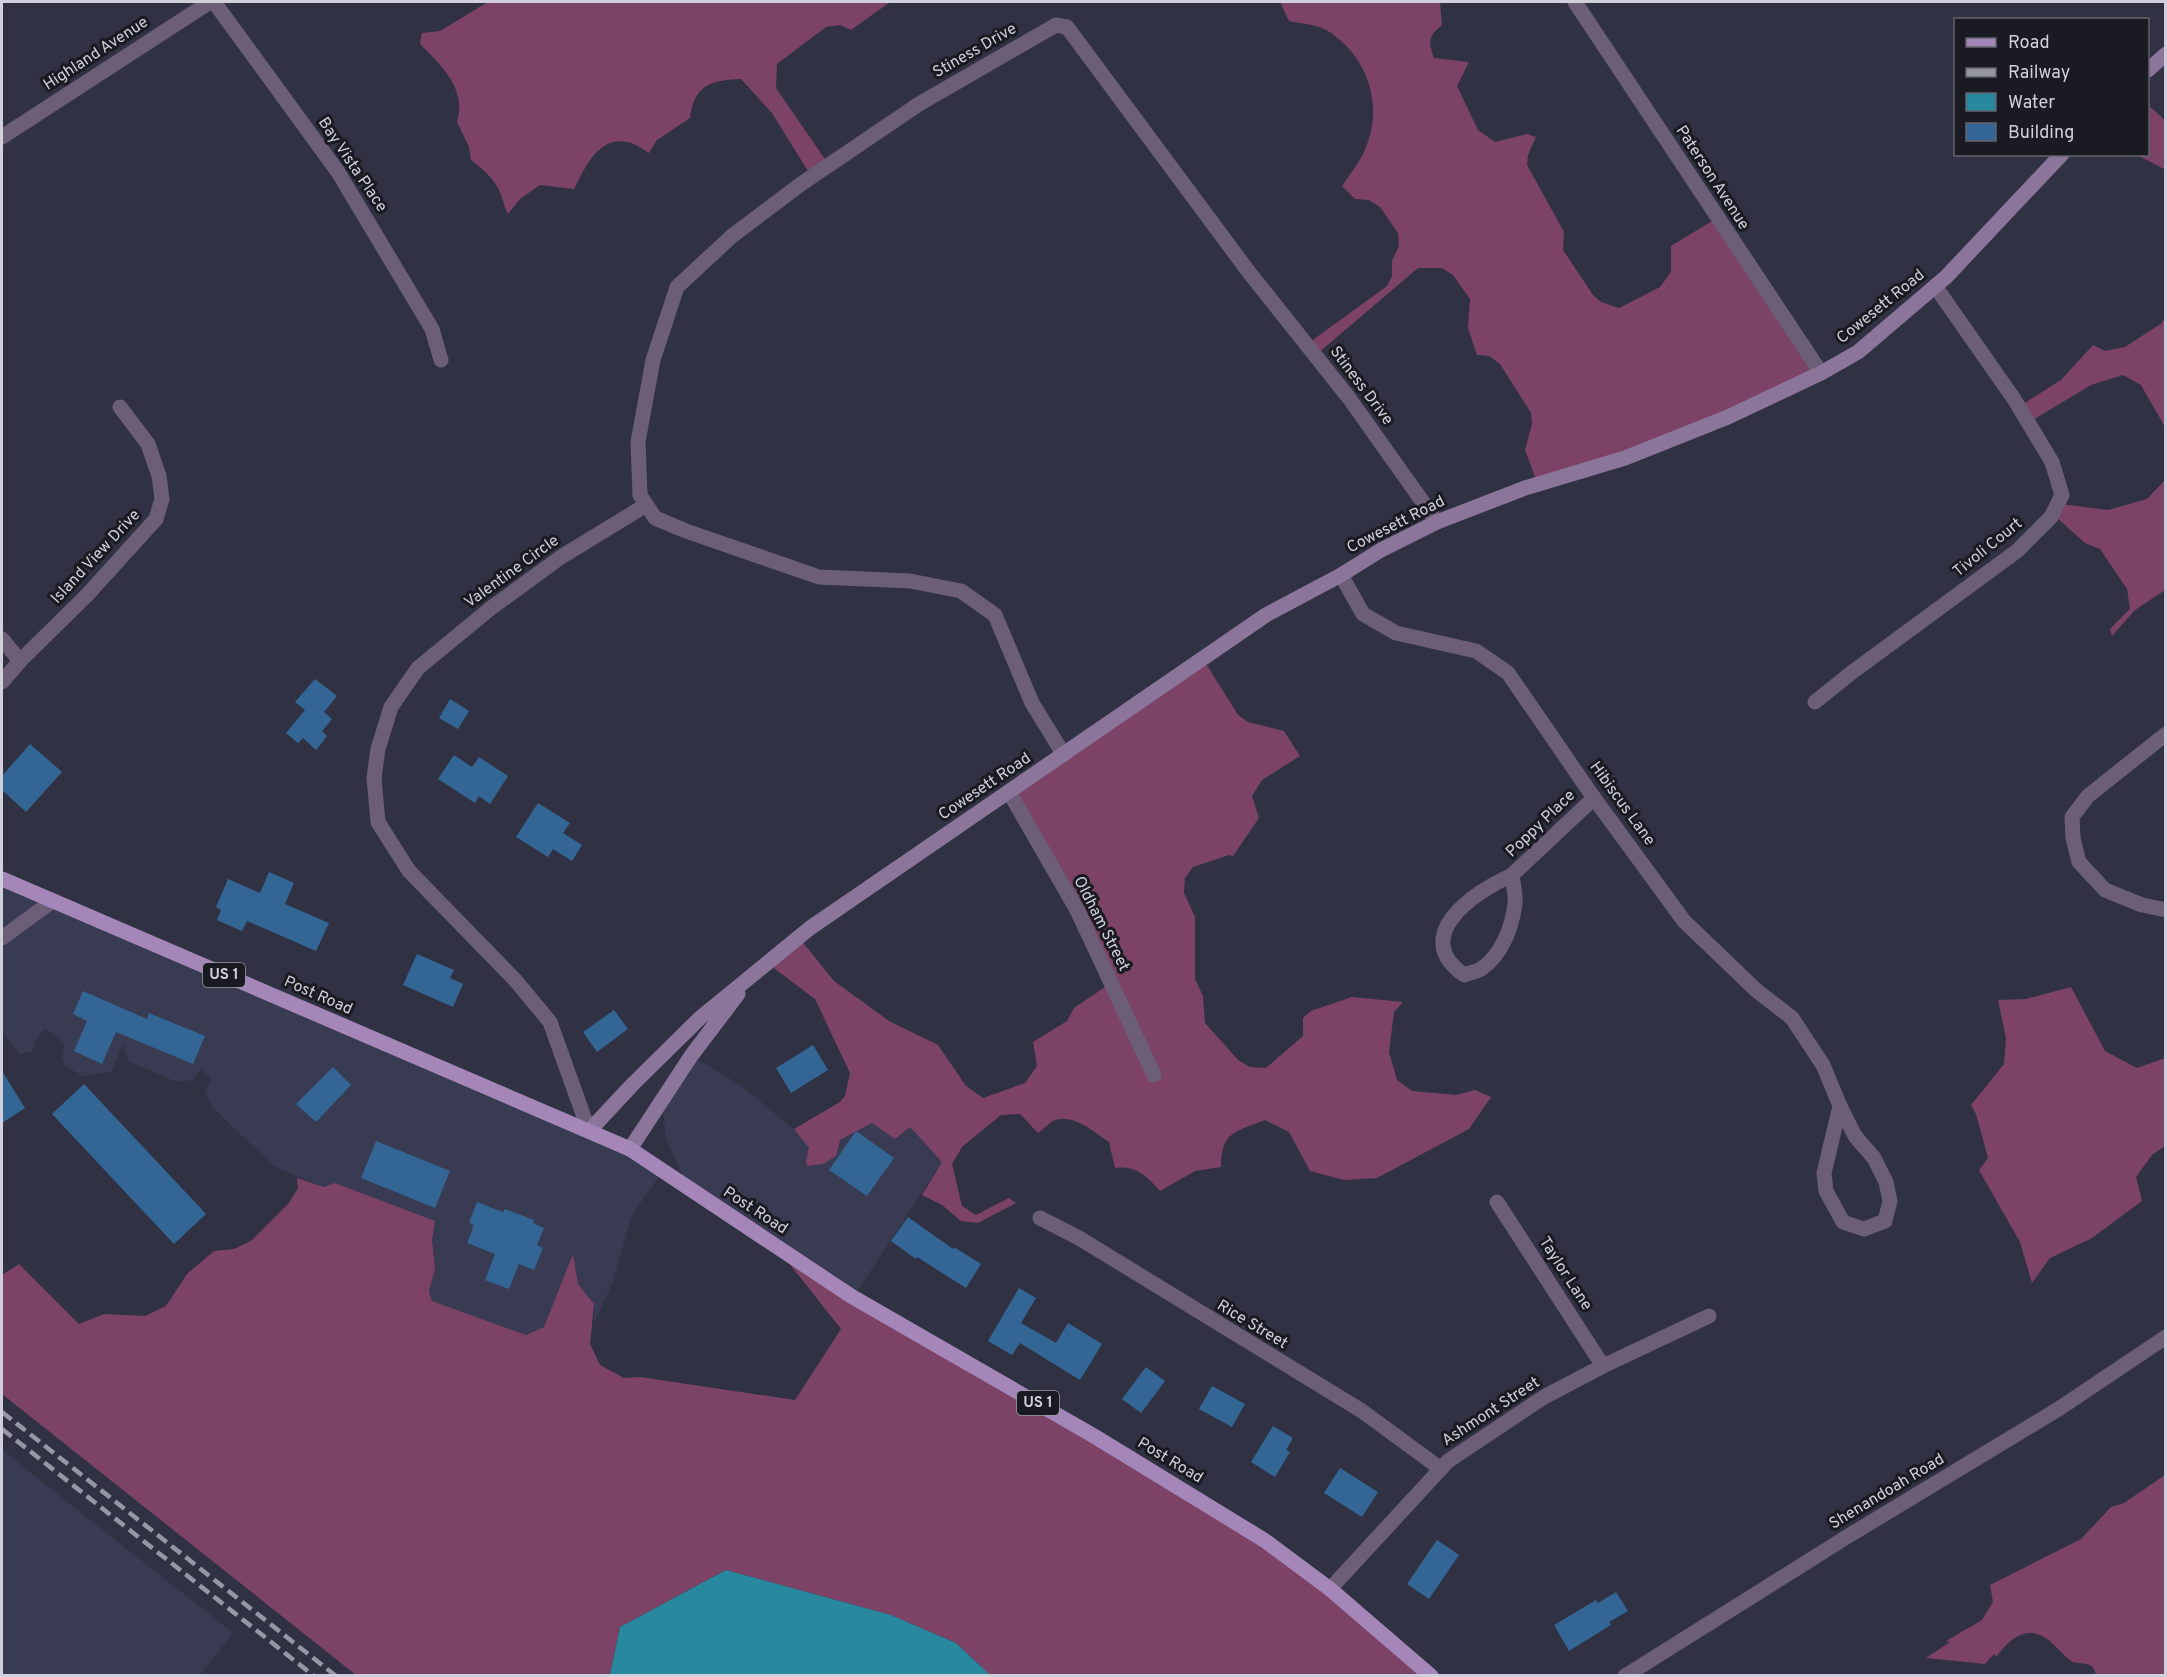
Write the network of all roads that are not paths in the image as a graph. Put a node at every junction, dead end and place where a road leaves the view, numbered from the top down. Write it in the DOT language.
graph roads {
  1 [pos="212,2"];
  2 [pos="1575,2"];
  3 [pos="2166,54"];
  4 [pos="2149,69"];
  5 [pos="2,137"];
  6 [pos="2060,156"];
  7 [pos="1935,286"];
  8 [pos="441,360"];
  9 [pos="1821,373"];
  10 [pos="120,407"];
  11 [pos="646,505"];
  12 [pos="1437,522"];
  13 [pos="1341,575"];
  14 [pos="2,639"];
  15 [pos="20,661"];
  16 [pos="2,682"];
  17 [pos="1815,702"];
  18 [pos="2166,734"];
  19 [pos="1064,755"];
  20 [pos="1009,792"];
  21 [pos="1594,798"];
  22 [pos="1512,875"];
  23 [pos="2,879"];
  24 [pos="51,902"];
  25 [pos="2166,910"];
  26 [pos="2,938"];
  27 [pos="757,970"];
  28 [pos="1154,1075"];
  29 [pos="1840,1106"];
  30 [pos="589,1131"];
  31 [pos="630,1149"];
  32 [pos="1497,1202"];
  33 [pos="1040,1218"];
  34 [pos="1709,1316"];
  35 [pos="2166,1337"];
  36 [pos="1603,1366"];
  37 [pos="1441,1469"];
  38 [pos="1330,1589"];
  39 [pos="1431,1676"];
  40 [pos="1625,1676"];
  1 -- 5 [label="street, Highland Avenue"];
  1 -- 8 [label="street, Bay Vista Place"];
  2 -- 9 [label="street, Paterson Avenue"];
  3 -- 4 [label="main road"];
  6 -- 7 [label="main road, Cowesett Road"];
  7 -- 9 [label="main road, Cowesett Road"];
  7 -- 17 [label="street, Tivoli Court"];
  9 -- 12 [label="main road, Cowesett Road"];
  10 -- 15 [label="street, Island View Drive"];
  11 -- 12 [label="street, Stiness Drive"];
  11 -- 19 [label="street"];
  11 -- 30 [label="street, Valentine Circle"];
  12 -- 13 [label="main road, Cowesett Road"];
  13 -- 19 [label="main road, Cowesett Road"];
  13 -- 21 [label="street, Hibiscus Lane"];
  14 -- 15 [label="street"];
  15 -- 16 [label="street, Island View Drive"];
  18 -- 25 [label="street"];
  19 -- 20 [label="main road, Cowesett Road"];
  20 -- 27 [label="main road, Cowesett Road"];
  20 -- 28 [label="street, Oldham Street"];
  21 -- 22 [label="street, Poppy Place"];
  21 -- 29 [label="street, Hibiscus Lane"];
  22 -- 22 [label="street, Poppy Place"];
  23 -- 24 [label="main road, Post Road / US 1"];
  24 -- 26 [label="street"];
  24 -- 30 [label="main road, Post Road / US 1"];
  27 -- 30 [label="main road, Cowesett Road"];
  27 -- 31 [label="main road, Cowesett Road"];
  29 -- 29 [label="street, Hibiscus Lane"];
  30 -- 31 [label="main road, Post Road / US 1"];
  31 -- 38 [label="main road, Post Road / US 1"];
  32 -- 36 [label="street, Taylor Lane"];
  33 -- 37 [label="street, Rice Street"];
  34 -- 36 [label="street, Ashmont Street"];
  35 -- 40 [label="street, Shenandoah Road"];
  36 -- 37 [label="street, Ashmont Street"];
  37 -- 38 [label="street, Ashmont Street"];
  38 -- 39 [label="main road, Post Road / US 1"];
}
